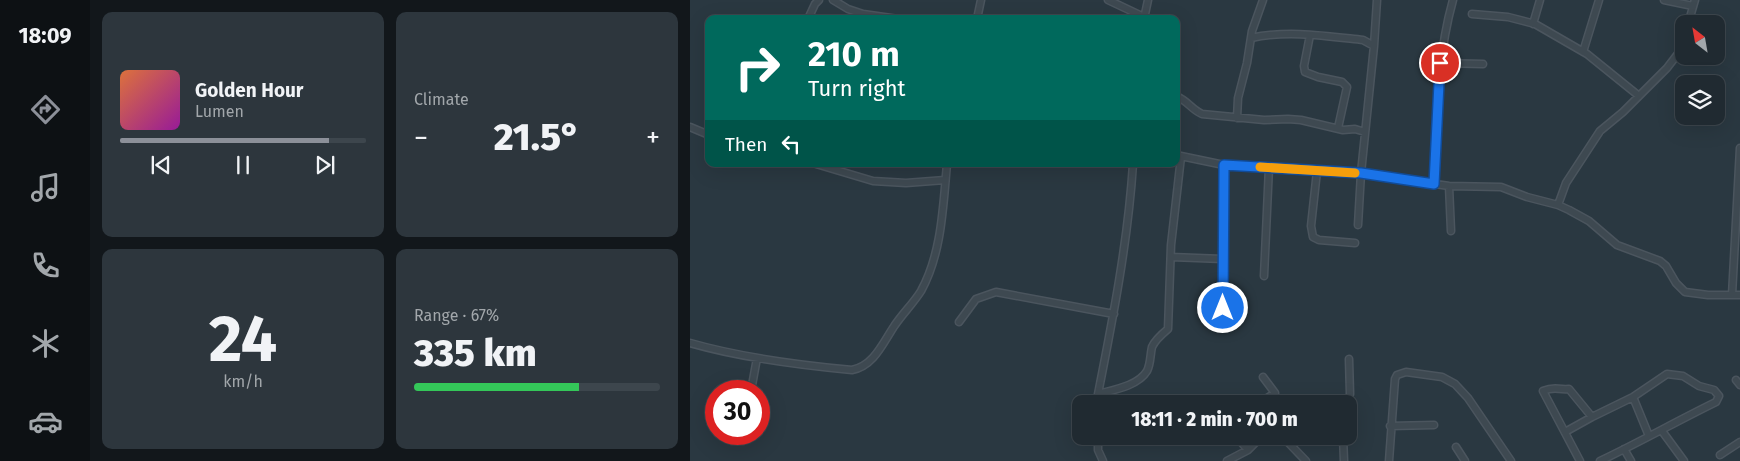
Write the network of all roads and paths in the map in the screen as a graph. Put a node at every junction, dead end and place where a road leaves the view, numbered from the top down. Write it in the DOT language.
graph roads {
  1 [pos="819,0"];
  2 [pos="833,0"];
  3 [pos="981,0"];
  4 [pos="1108,0"];
  5 [pos="1148,0"];
  6 [pos="1263,0"];
  7 [pos="1377,0"];
  8 [pos="1453,0"];
  9 [pos="1540,0"];
  10 [pos="1599,0"];
  11 [pos="1664,0"];
  12 [pos="1694,3"];
  13 [pos="1472,14"];
  14 [pos="810,15"];
  15 [pos="870,15"];
  16 [pos="978,15"];
  17 [pos="1138,15"];
  18 [pos="1145,15"];
  19 [pos="1533,24"];
  20 [pos="1310,35"];
  21 [pos="1251,38"];
  22 [pos="1374,46"];
  23 [pos="1583,52"];
  24 [pos="1675,58"];
  25 [pos="1440,63"];
  26 [pos="1483,64"];
  27 [pos="1639,96"];
  28 [pos="1180,97"];
  29 [pos="1237,118"];
  30 [pos="690,127"];
  31 [pos="1338,128"];
  32 [pos="1365,132"];
  33 [pos="705,133"];
  34 [pos="1740,148"];
  35 [pos="1180,156"];
  36 [pos="1224,165"];
  37 [pos="826,167"];
  38 [pos="947,167"];
  39 [pos="1133,167"];
  40 [pos="1177,167"];
  41 [pos="1269,167"];
  42 [pos="1316,171"];
  43 [pos="1361,173"];
  44 [pos="945,180"];
  45 [pos="1434,184"];
  46 [pos="1449,186"];
  47 [pos="1739,193"];
  48 [pos="1558,205"];
  49 [pos="1358,225"];
  50 [pos="1451,231"];
  51 [pos="1355,243"];
  52 [pos="1171,257"];
  53 [pos="1223,259"];
  54 [pos="1264,276"];
  55 [pos="1732,295"];
  56 [pos="1740,295"];
  57 [pos="1223,308"];
  58 [pos="1114,314"];
  59 [pos="959,322"];
  60 [pos="690,343"];
  61 [pos="757,358"];
  62 [pos="1349,359"];
  63 [pos="1263,377"];
  64 [pos="753,380"];
  65 [pos="1098,394"];
  66 [pos="1273,395"];
  67 [pos="1350,395"];
  68 [pos="1632,397"];
  69 [pos="1592,417"];
  70 [pos="1390,426"];
  71 [pos="1434,426"];
  72 [pos="1662,431"];
  73 [pos="1565,432"];
  74 [pos="1649,436"];
  75 [pos="1740,442"];
  76 [pos="1098,445"];
  77 [pos="1244,445"];
  78 [pos="1253,445"];
  79 [pos="1291,445"];
  80 [pos="1343,445"];
  81 [pos="1456,447"];
  82 [pos="1624,449"];
  83 [pos="1248,450"];
  84 [pos="1720,455"];
  85 [pos="1103,461"];
  86 [pos="1227,461"];
  87 [pos="1306,461"];
  88 [pos="1344,461"];
  89 [pos="1389,461"];
  90 [pos="1465,461"];
  91 [pos="1511,461"];
  92 [pos="1580,461"];
  93 [pos="1600,461"];
  94 [pos="1631,461"];
  95 [pos="1684,461"];
  1 -- 14 [label="street"];
  2 -- 15 [label="street"];
  3 -- 16 [label="street"];
  4 -- 17 [label="street"];
  5 -- 18 [label="street"];
  6 -- 21 [label="street"];
  7 -- 22 [label="street"];
  8 -- 25 [label="street"];
  9 -- 19 [label="street"];
  10 -- 23 [label="street"];
  11 -- 12 [label="street"];
  13 -- 19 [label="street"];
  19 -- 23 [label="street"];
  20 -- 21 [label="street"];
  20 -- 22 [label="street"];
  20 -- 31 [label="street"];
  21 -- 29 [label="street"];
  22 -- 32 [label="street"];
  23 -- 27 [label="street"];
  24 -- 27 [label="street"];
  25 -- 26 [label="street"];
  25 -- 45 [label="street"];
  27 -- 48 [label="street"];
  28 -- 29 [label="street"];
  29 -- 31 [label="street"];
  30 -- 33 [label="street"];
  31 -- 32 [label="street"];
  32 -- 43 [label="street"];
  34 -- 47 [label="street"];
  35 -- 36 [label="street"];
  36 -- 41 [label="street"];
  36 -- 53 [label="street"];
  37 -- 44 [label="street"];
  38 -- 44 [label="street"];
  39 -- 58 [label="street"];
  40 -- 52 [label="street"];
  41 -- 42 [label="street"];
  41 -- 54 [label="street"];
  42 -- 43 [label="street"];
  42 -- 51 [label="street"];
  43 -- 45 [label="street"];
  43 -- 49 [label="street"];
  44 -- 61 [label="street"];
  45 -- 46 [label="street"];
  46 -- 48 [label="street"];
  46 -- 50 [label="street"];
  47 -- 55 [label="street"];
  48 -- 55 [label="street"];
  52 -- 53 [label="street"];
  52 -- 65 [label="street"];
  53 -- 57 [label="street"];
  55 -- 56 [label="street"];
  58 -- 59 [label="street"];
  58 -- 65 [label="street"];
  60 -- 61 [label="street"];
  61 -- 64 [label="street"];
  62 -- 67 [label="street"];
  63 -- 66 [label="street"];
  68 -- 69 [label="street"];
  68 -- 72 [label="street"];
  68 -- 74 [label="street"];
  69 -- 73 [label="street"];
  69 -- 73 [label="street"];
  70 -- 71 [label="street"];
  70 -- 89 [label="street"];
  70 -- 91 [label="street"];
  72 -- 74 [label="street"];
  72 -- 95 [label="street"];
  73 -- 92 [label="street"];
  74 -- 82 [label="street"];
  75 -- 84 [label="street"];
  76 -- 85 [label="street"];
  77 -- 83 [label="street"];
  78 -- 83 [label="street"];
  79 -- 87 [label="street"];
  80 -- 88 [label="street"];
  81 -- 90 [label="street"];
  82 -- 93 [label="street"];
  82 -- 94 [label="street"];
  83 -- 86 [label="street"];
}
